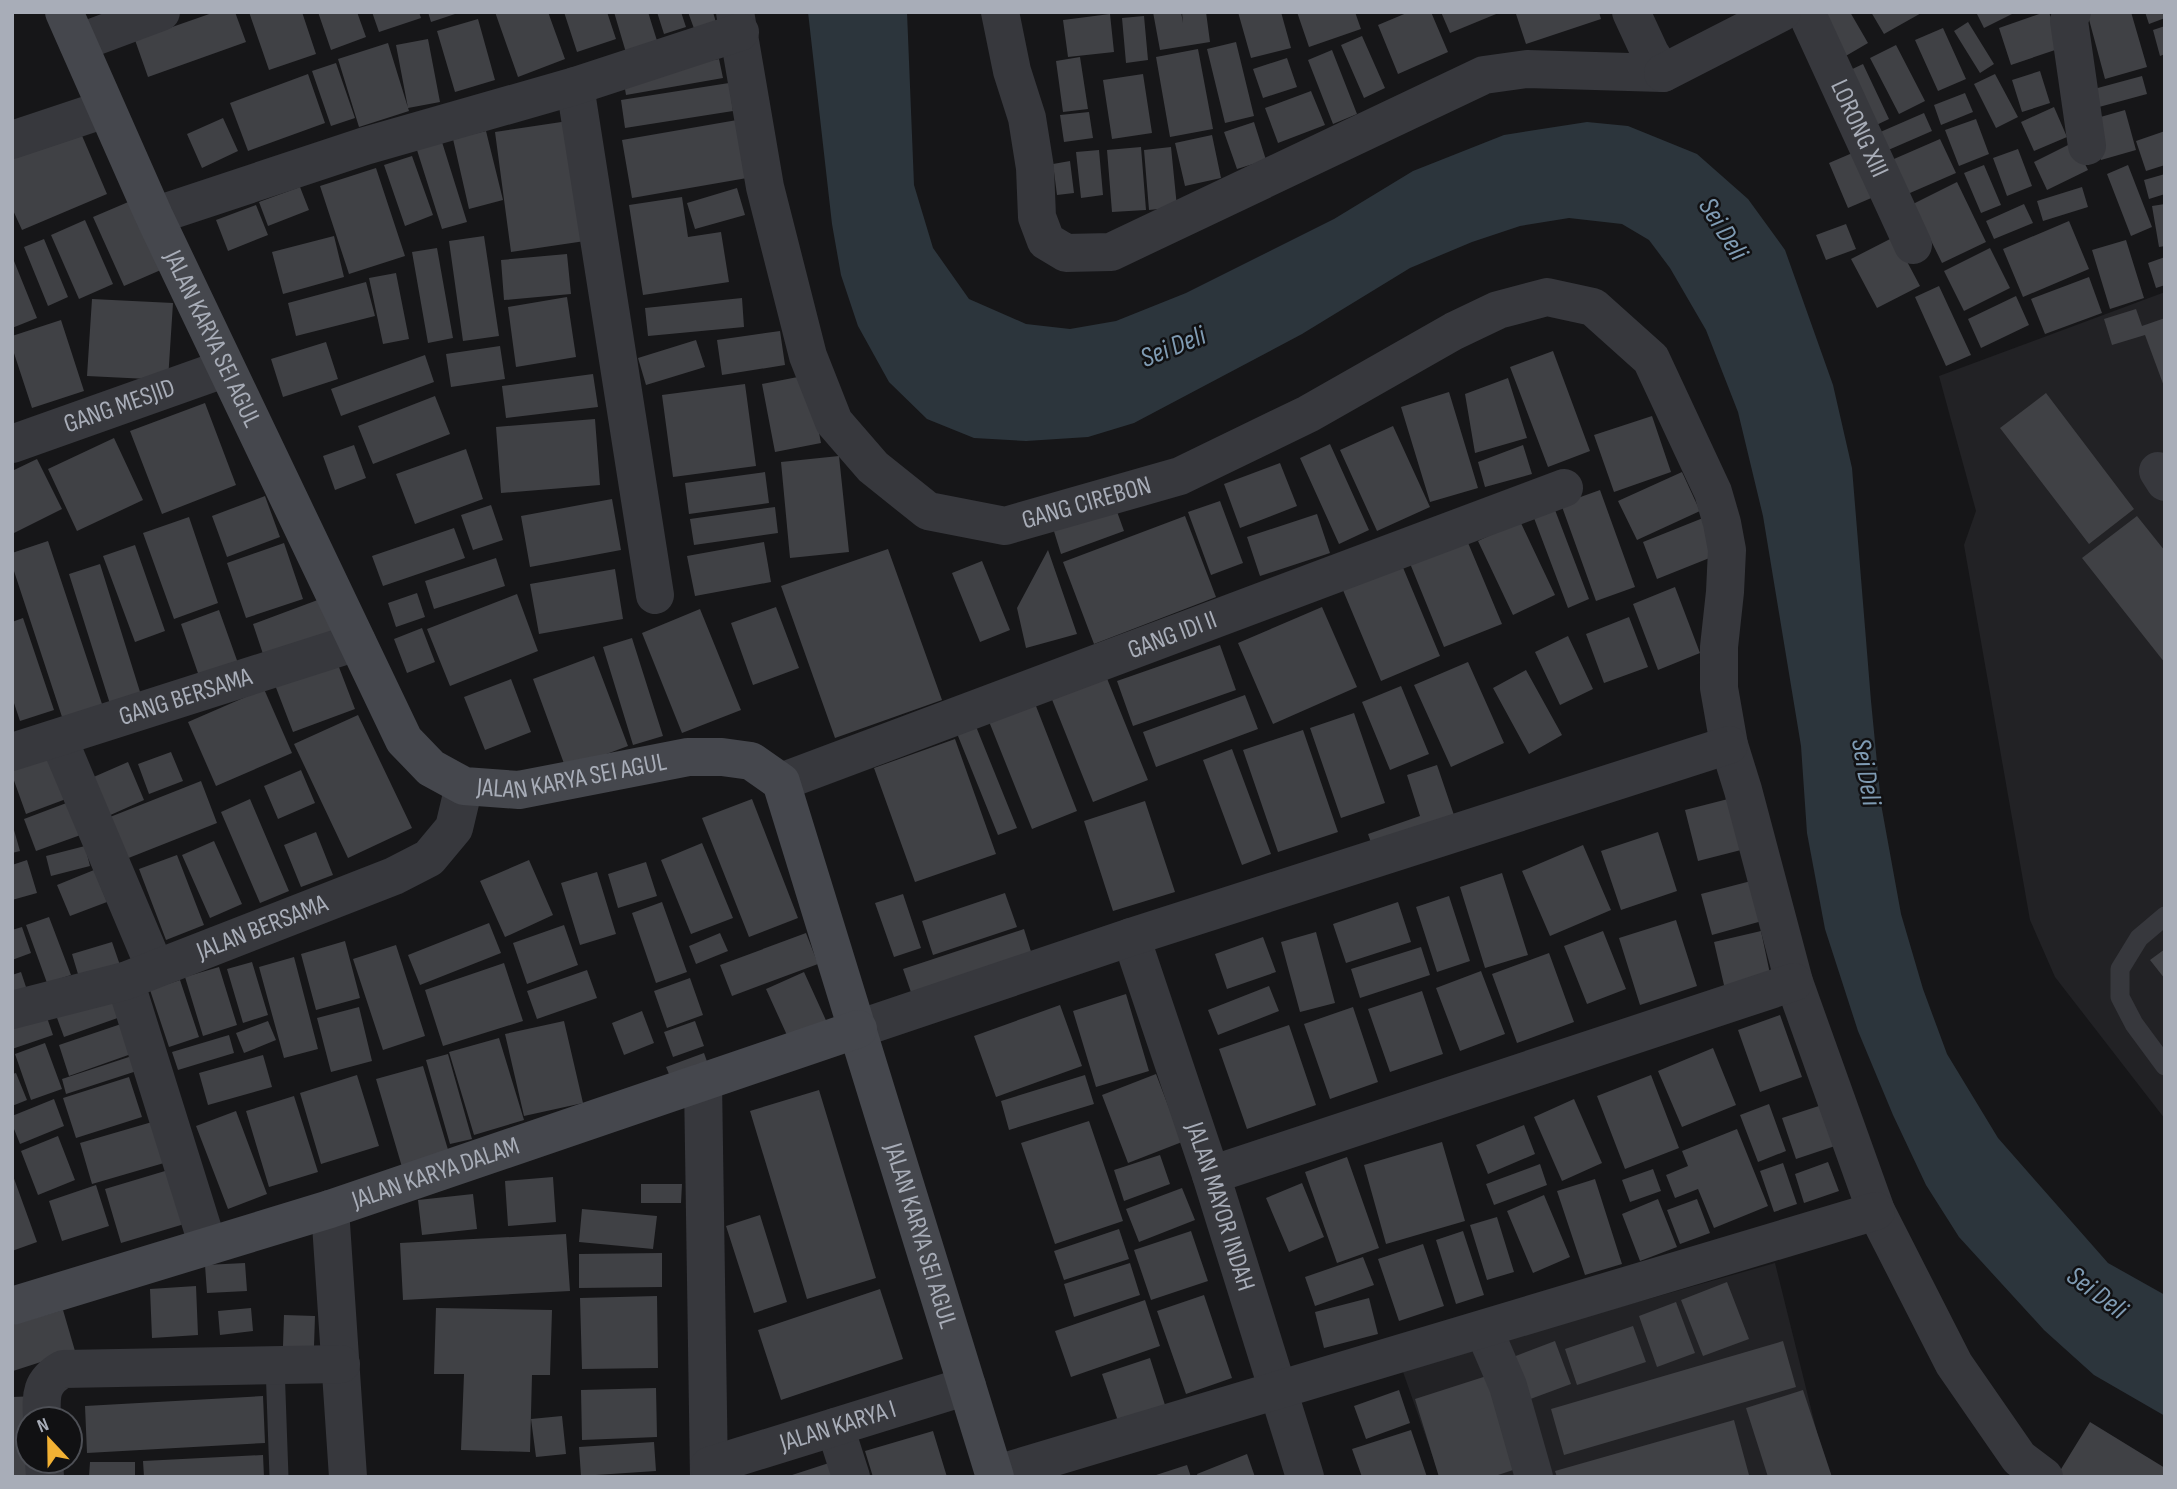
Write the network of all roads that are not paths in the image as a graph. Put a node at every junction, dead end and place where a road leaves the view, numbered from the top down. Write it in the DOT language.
graph roads {
  1 [pos="161,12"];
  2 [pos="1000,12"];
  3 [pos="1631,12"];
  4 [pos="1782,12"];
  5 [pos="1806,12"];
  6 [pos="2072,12"];
  7 [pos="738,22"];
  8 [pos="71,28"];
  9 [pos="1663,73"];
  10 [pos="575,86"];
  11 [pos="105,108"];
  12 [pos="12,140"];
  13 [pos="2087,146"];
  14 [pos="154,216"];
  15 [pos="1913,245"];
  16 [pos="226,368"];
  17 [pos="12,444"];
  18 [pos="1564,488"];
  19 [pos="655,594"];
  20 [pos="357,642"];
  21 [pos="58,738"];
  22 [pos="1729,745"];
  23 [pos="12,752"];
  24 [pos="781,782"];
  25 [pos="464,786"];
  26 [pos="2165,916"];
  27 [pos="1131,937"];
  28 [pos="140,975"];
  29 [pos="1794,982"];
  30 [pos="12,1010"];
  31 [pos="858,1029"];
  32 [pos="2165,1066"];
  33 [pos="703,1082"];
  34 [pos="1212,1175"];
  35 [pos="330,1209"];
  36 [pos="1876,1211"];
  37 [pos="208,1246"];
  38 [pos="12,1306"];
  39 [pos="1484,1330"];
  40 [pos="341,1364"];
  41 [pos="275,1365"];
  42 [pos="967,1386"];
  43 [pos="1277,1392"];
  44 [pos="41,1405"];
  45 [pos="835,1427"];
  46 [pos="709,1471"];
  47 [pos="994,1476"];
  48 [pos="279,1477"];
  49 [pos="348,1477"];
  50 [pos="851,1477"];
  51 [pos="1305,1477"];
  52 [pos="1534,1477"];
  53 [pos="2044,1477"];
  1 -- 8 [label="street"];
  2 -- 9 [label="street"];
  3 -- 9 [label="street"];
  4 -- 9 [label="street"];
  5 -- 15 [label="street, LORONG XIII"];
  6 -- 13 [label="street"];
  7 -- 10 [label="street"];
  7 -- 22 [label="street, GANG CIREBON"];
  8 -- 11 [label="main road, JALAN KARYA SEI AGUL"];
  10 -- 14 [label="street"];
  10 -- 19 [label="street"];
  11 -- 12 [label="street"];
  11 -- 14 [label="main road, JALAN KARYA SEI AGUL"];
  14 -- 16 [label="main road, JALAN KARYA SEI AGUL"];
  16 -- 17 [label="street, GANG MESJID"];
  16 -- 20 [label="main road, JALAN KARYA SEI AGUL"];
  18 -- 24 [label="street, GANG IDI II"];
  20 -- 21 [label="street, GANG BERSAMA"];
  20 -- 25 [label="main road, JALAN KARYA SEI AGUL"];
  21 -- 23 [label="street, GANG BERSAMA"];
  21 -- 28 [label="street"];
  22 -- 27 [label="street"];
  22 -- 29 [label="street"];
  24 -- 25 [label="main road, JALAN KARYA SEI AGUL"];
  24 -- 31 [label="main road, JALAN KARYA SEI AGUL"];
  25 -- 28 [label="street, JALAN BERSAMA"];
  26 -- 32 [label="lane"];
  27 -- 31 [label="street"];
  27 -- 34 [label="street, JALAN MAYOR INDAH"];
  28 -- 30 [label="street, JALAN BERSAMA"];
  28 -- 37 [label="street"];
  29 -- 34 [label="street"];
  29 -- 36 [label="street"];
  31 -- 33 [label="main road, JALAN KARYA DALAM"];
  31 -- 42 [label="main road, JALAN KARYA SEI AGUL"];
  33 -- 35 [label="main road, JALAN KARYA DALAM"];
  33 -- 46 [label="street"];
  34 -- 43 [label="street, JALAN MAYOR INDAH"];
  35 -- 37 [label="main road, JALAN KARYA DALAM"];
  35 -- 40 [label="street"];
  36 -- 39 [label="street"];
  36 -- 53 [label="street"];
  37 -- 38 [label="main road, JALAN KARYA DALAM"];
  39 -- 43 [label="street"];
  39 -- 52 [label="street"];
  40 -- 41 [label="street"];
  40 -- 49 [label="street"];
  41 -- 44 [label="street"];
  41 -- 48 [label="lane"];
  42 -- 45 [label="street, JALAN KARYA I"];
  42 -- 47 [label="main road, JALAN KARYA SEI AGUL"];
  43 -- 47 [label="street"];
  43 -- 51 [label="street, JALAN MAYOR INDAH"];
  45 -- 46 [label="street, JALAN KARYA I"];
  45 -- 50 [label="street"];
}
